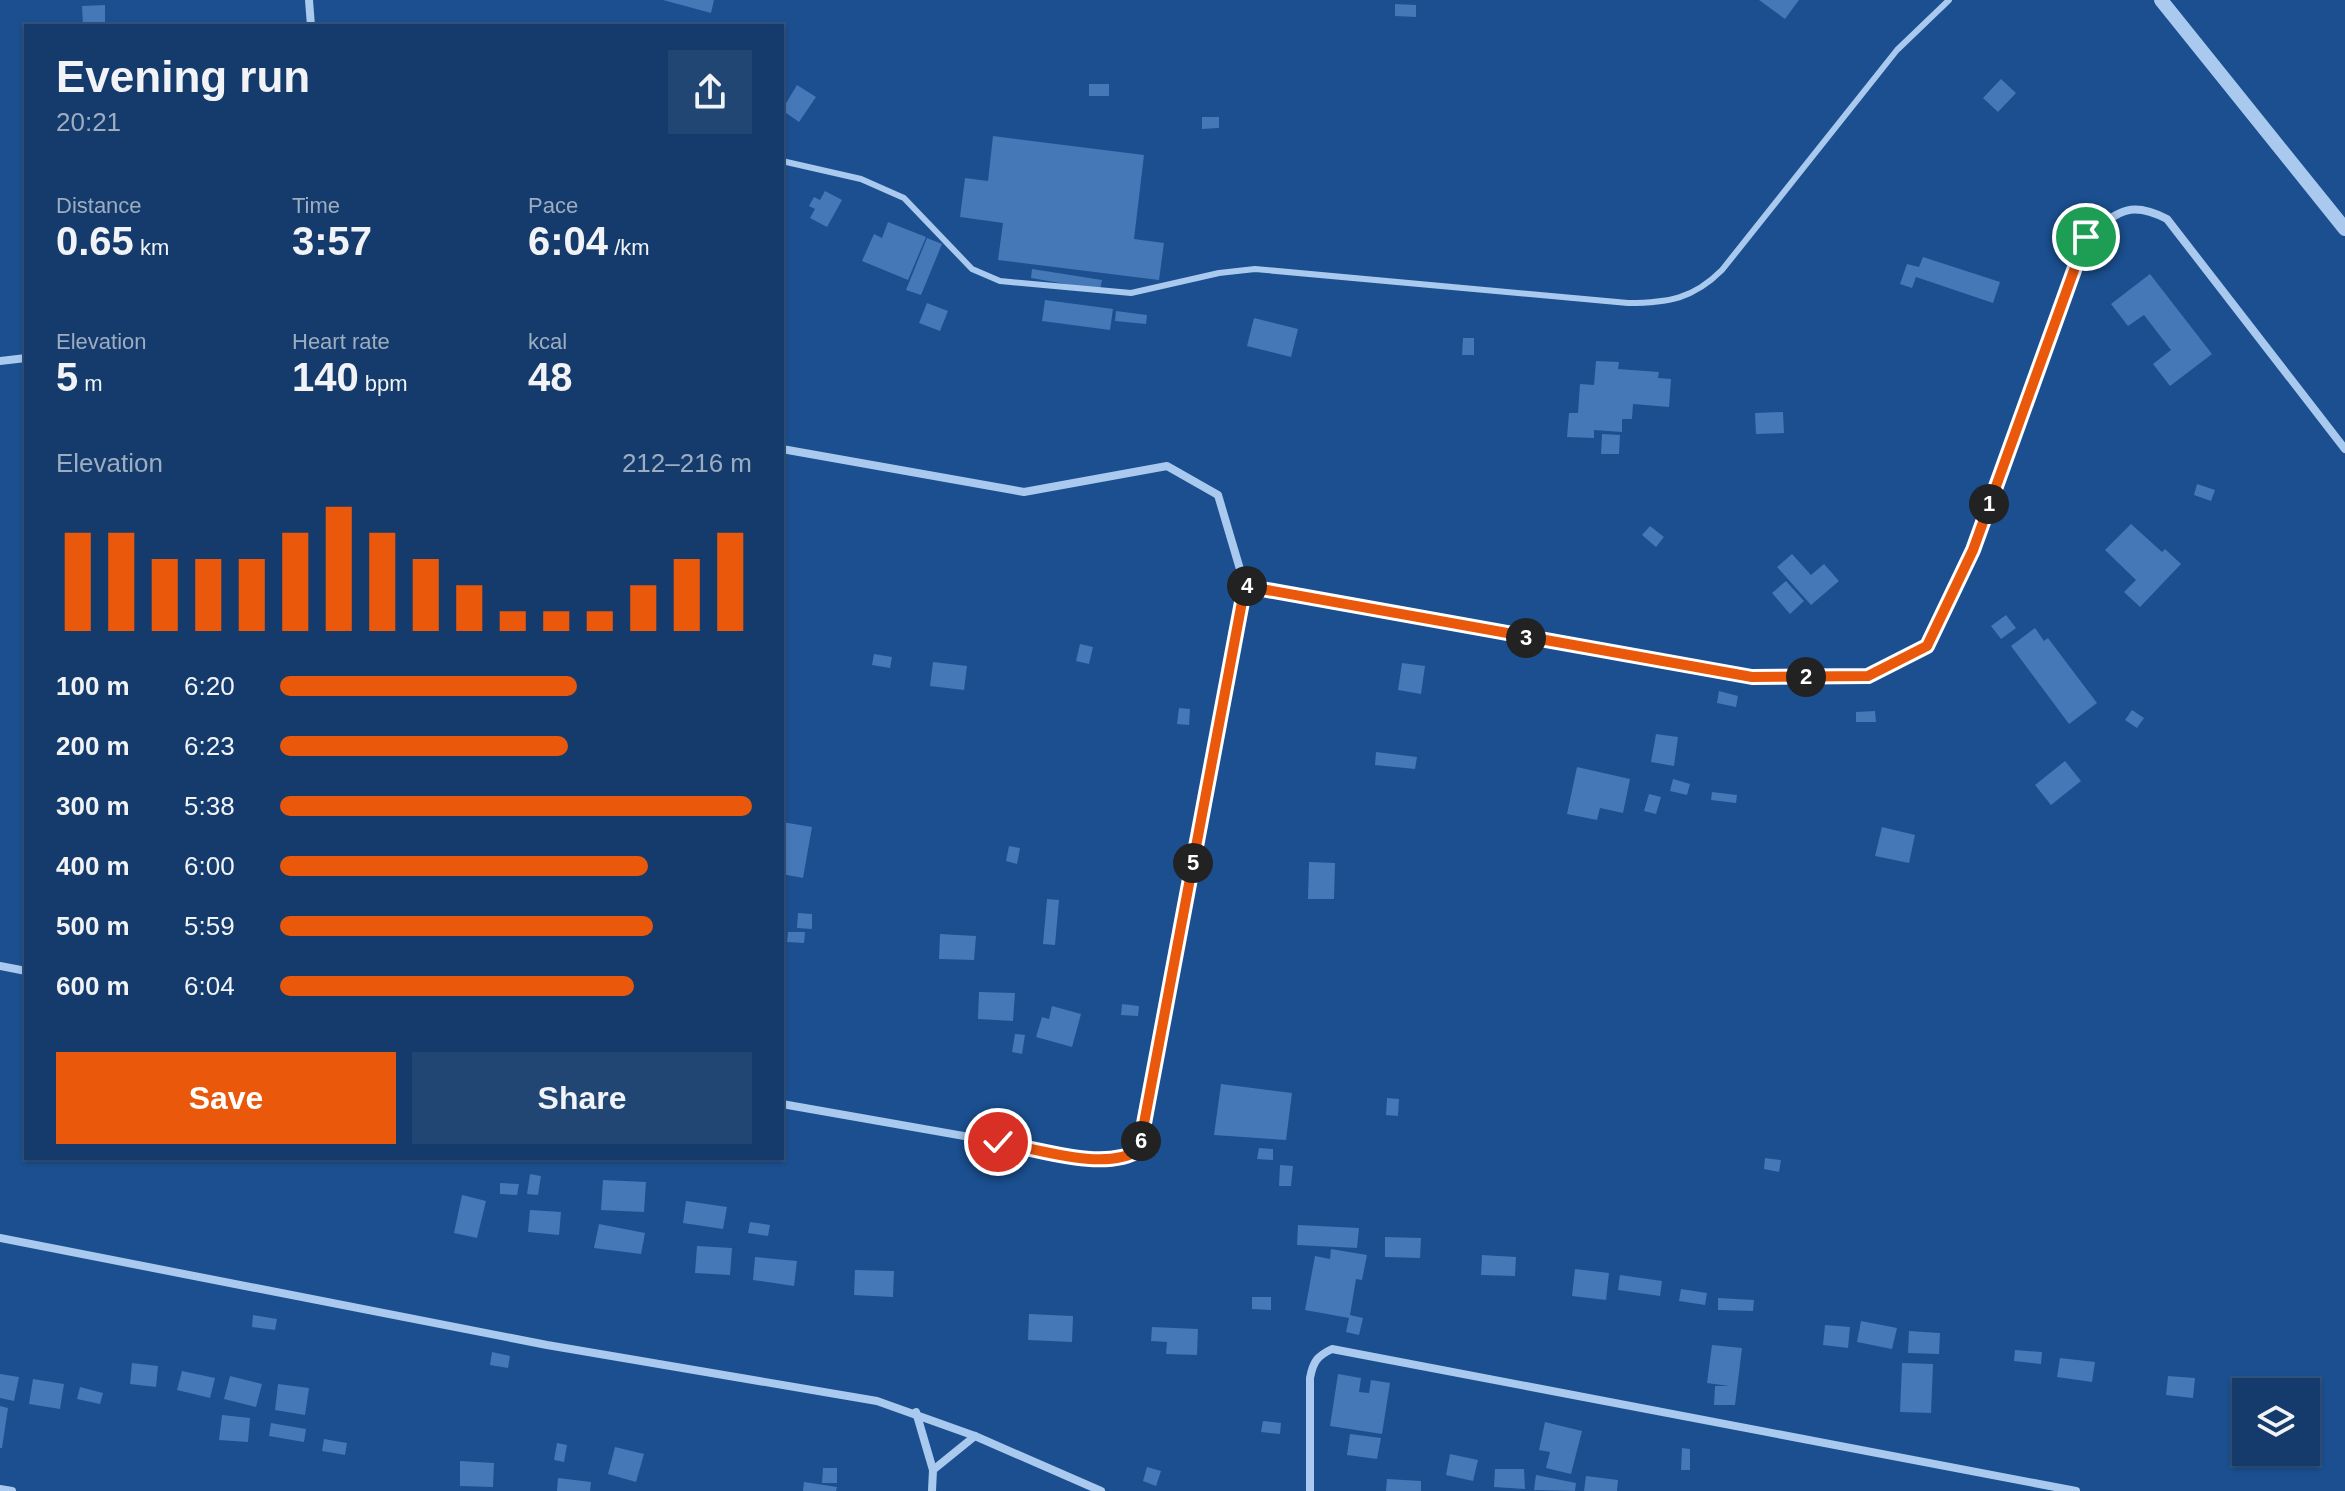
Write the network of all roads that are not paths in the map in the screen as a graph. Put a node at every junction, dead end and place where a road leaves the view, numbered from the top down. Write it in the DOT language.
graph roads {
  1 [pos="309,0"];
  2 [pos="1949,0"];
  3 [pos="2161,0"];
  4 [pos="311,24"];
  5 [pos="784,161"];
  6 [pos="2345,229"];
  7 [pos="24,358"];
  8 [pos="0,361"];
  9 [pos="784,449"];
  10 [pos="2345,449"];
  11 [pos="1245,586"];
  12 [pos="0,966"];
  13 [pos="24,971"];
  14 [pos="784,1104"];
  15 [pos="0,1238"];
  16 [pos="916,1412"];
  17 [pos="975,1436"];
  18 [pos="933,1470"];
  19 [pos="0,1489"];
  20 [pos="12,1491"];
  21 [pos="932,1491"];
  22 [pos="1101,1491"];
  23 [pos="1310,1491"];
  24 [pos="2076,1491"];
  1 -- 4 [label="street"];
  2 -- 5 [label="lane"];
  3 -- 6 [label="street"];
  7 -- 8 [label="street"];
  9 -- 11 [label="street"];
  10 -- 11 [label="street"];
  11 -- 14 [label="street"];
  12 -- 13 [label="street"];
  15 -- 16 [label="street"];
  16 -- 17 [label="street"];
  16 -- 18 [label="street"];
  17 -- 18 [label="street"];
  17 -- 22 [label="street"];
  18 -- 21 [label="street"];
  19 -- 20 [label="street"];
  23 -- 24 [label="street"];
}
